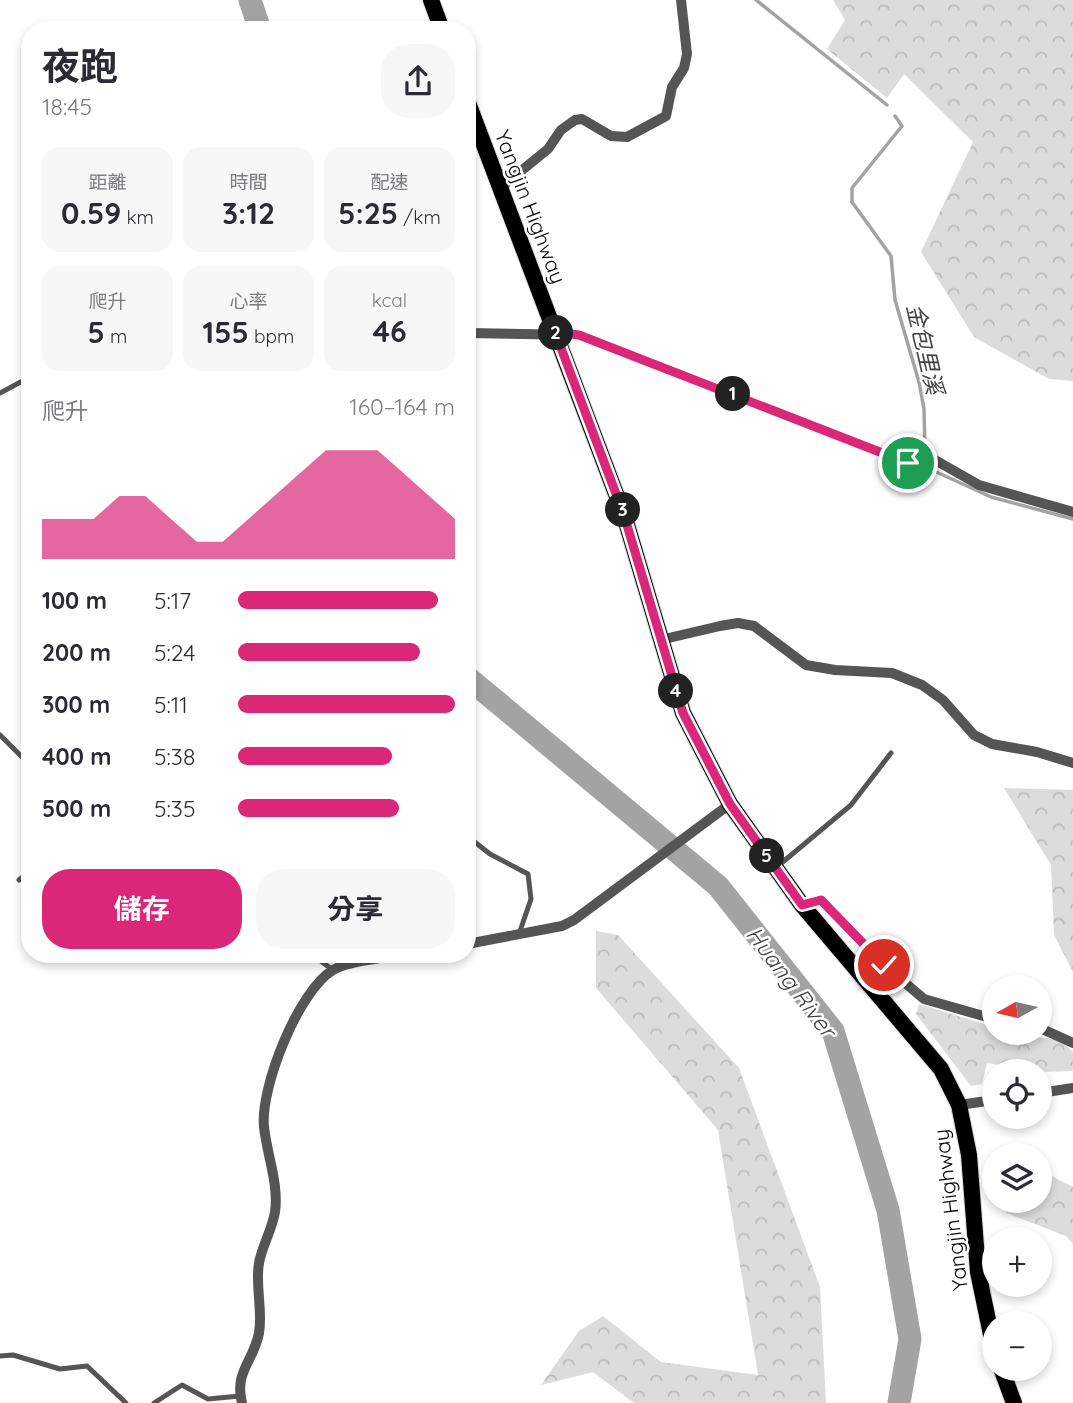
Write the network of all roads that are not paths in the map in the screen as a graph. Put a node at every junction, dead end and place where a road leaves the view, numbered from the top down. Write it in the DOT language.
graph roads {
  1 [pos="431,0"];
  2 [pos="681,0"];
  3 [pos="439,21"];
  4 [pos="476,125"];
  5 [pos="499,189"];
  6 [pos="555,332"];
  7 [pos="476,333"];
  8 [pos="21,382"];
  9 [pos="0,393"];
  10 [pos="1073,512"];
  11 [pos="660,640"];
  12 [pos="0,735"];
  13 [pos="891,752"];
  14 [pos="21,756"];
  15 [pos="1073,764"];
  16 [pos="730,804"];
  17 [pos="476,843"];
  18 [pos="775,868"];
  19 [pos="802,905"];
  20 [pos="519,934"];
  21 [pos="476,942"];
  22 [pos="323,963"];
  23 [pos="368,963"];
  24 [pos="333,970"];
  25 [pos="982,1015"];
  26 [pos="1052,1033"];
  27 [pos="1073,1043"];
  28 [pos="1073,1088"];
  29 [pos="1052,1091"];
  30 [pos="982,1102"];
  31 [pos="958,1105"];
  32 [pos="986,1311"];
  33 [pos="0,1356"];
  34 [pos="1006,1381"];
  35 [pos="241,1400"];
  36 [pos="126,1403"];
  37 [pos="154,1403"];
  38 [pos="1014,1403"];
  1 -- 3 [label="main road"];
  2 -- 5 [label="street"];
  4 -- 5 [label="main road, Yangjin Highway"];
  5 -- 6 [label="main road, Yangjin Highway"];
  6 -- 7 [label="street"];
  6 -- 10 [label="street"];
  6 -- 11 [label="main road, Yangjin Highway"];
  8 -- 9 [label="lane"];
  11 -- 15 [label="street"];
  11 -- 16 [label="main road, Yangjin Highway"];
  12 -- 14 [label="lane"];
  13 -- 18 [label="lane"];
  16 -- 18 [label="main road, Yangjin Highway"];
  16 -- 20 [label="street"];
  17 -- 20 [label="lane"];
  18 -- 19 [label="main road, Yangjin Highway"];
  19 -- 25 [label="street"];
  19 -- 31 [label="main road, Yangjin Highway"];
  20 -- 21 [label="street"];
  22 -- 24 [label="lane"];
  23 -- 24 [label="street"];
  24 -- 35 [label="street"];
  26 -- 27 [label="street"];
  28 -- 29 [label="street"];
  30 -- 31 [label="street"];
  31 -- 32 [label="main road, Yangjin Highway"];
  33 -- 36 [label="lane"];
  34 -- 38 [label="main road"];
  35 -- 37 [label="lane"];
}
